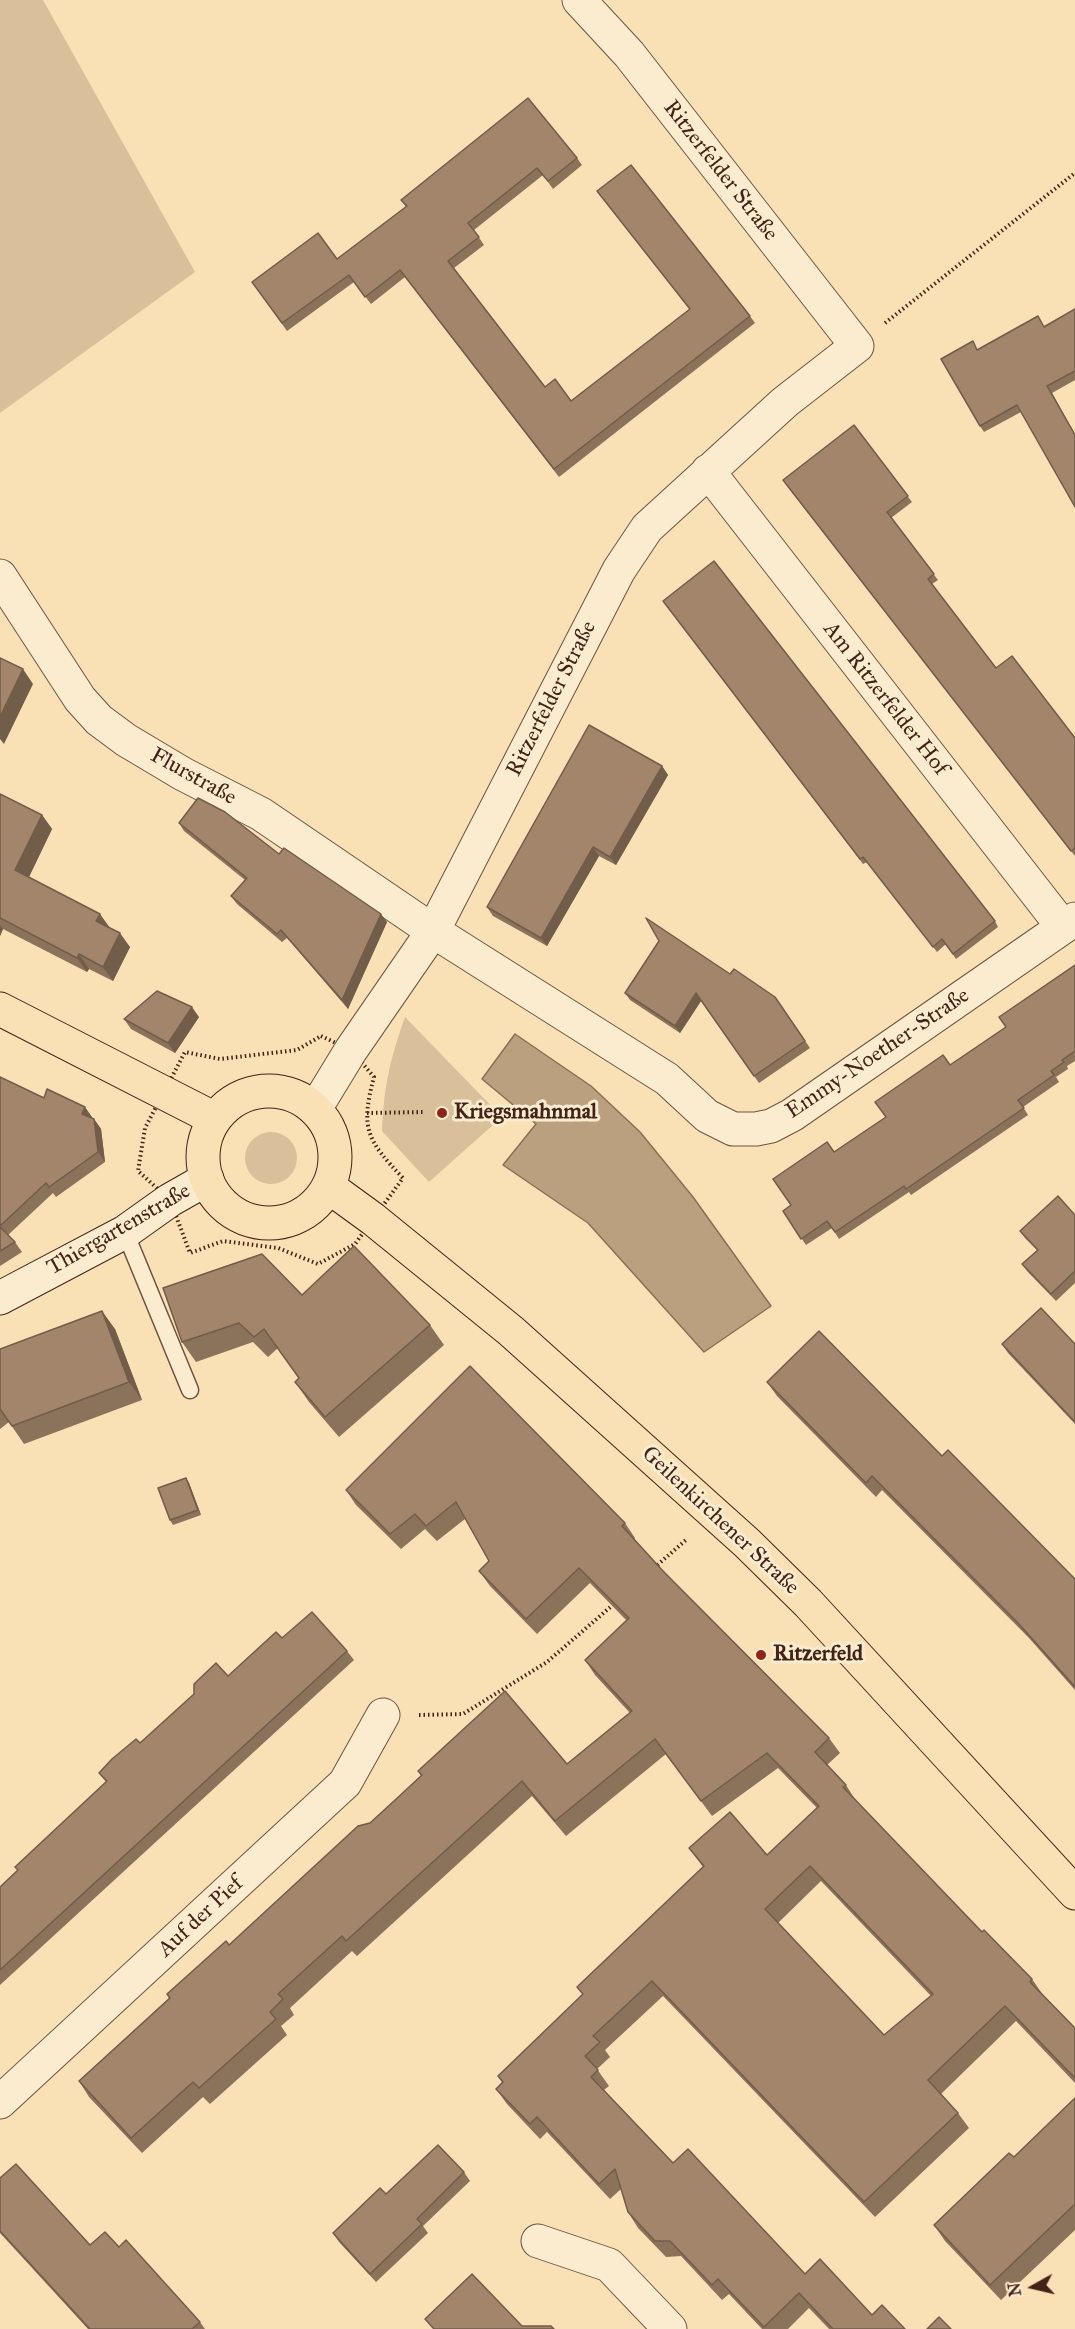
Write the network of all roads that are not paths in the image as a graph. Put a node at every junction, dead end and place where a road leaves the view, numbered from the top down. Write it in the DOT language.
graph roads {
  1 [pos="579,0"];
  2 [pos="708,471"];
  3 [pos="0,576"];
  4 [pos="1069,923"];
  5 [pos="433,931"];
  6 [pos="0,1009"];
  7 [pos="315,1109"];
  8 [pos="215,1119"];
  9 [pos="207,1179"];
  10 [pos="329,1187"];
  11 [pos="125,1232"];
  12 [pos="0,1298"];
  13 [pos="190,1390"];
  14 [pos="383,1716"];
  15 [pos="1075,1893"];
  16 [pos="0,2102"];
  17 [pos="538,2241"];
  18 [pos="670,2329"];
  1 -- 2 [label="street, Ritzerfelder Straße"];
  2 -- 4 [label="street, Am Ritzerfelder Hof"];
  2 -- 5 [label="street, Ritzerfelder Straße"];
  3 -- 5 [label="street, Flurstraße"];
  4 -- 5 [label="street, Emmy-Noether-Straße"];
  5 -- 7 [label="street, Ritzerfelder Straße"];
  6 -- 8 [label="main road"];
  7 -- 8 [label="main road"];
  7 -- 10 [label="main road"];
  8 -- 9 [label="main road"];
  9 -- 10 [label="main road"];
  9 -- 11 [label="street, Thiergartenstraße"];
  10 -- 15 [label="main road, Geilenkirchener Straße"];
  11 -- 12 [label="street, Thiergartenstraße"];
  11 -- 13 [label="lane"];
  14 -- 16 [label="street, Auf der Pief"];
  17 -- 18 [label="street"];
}
